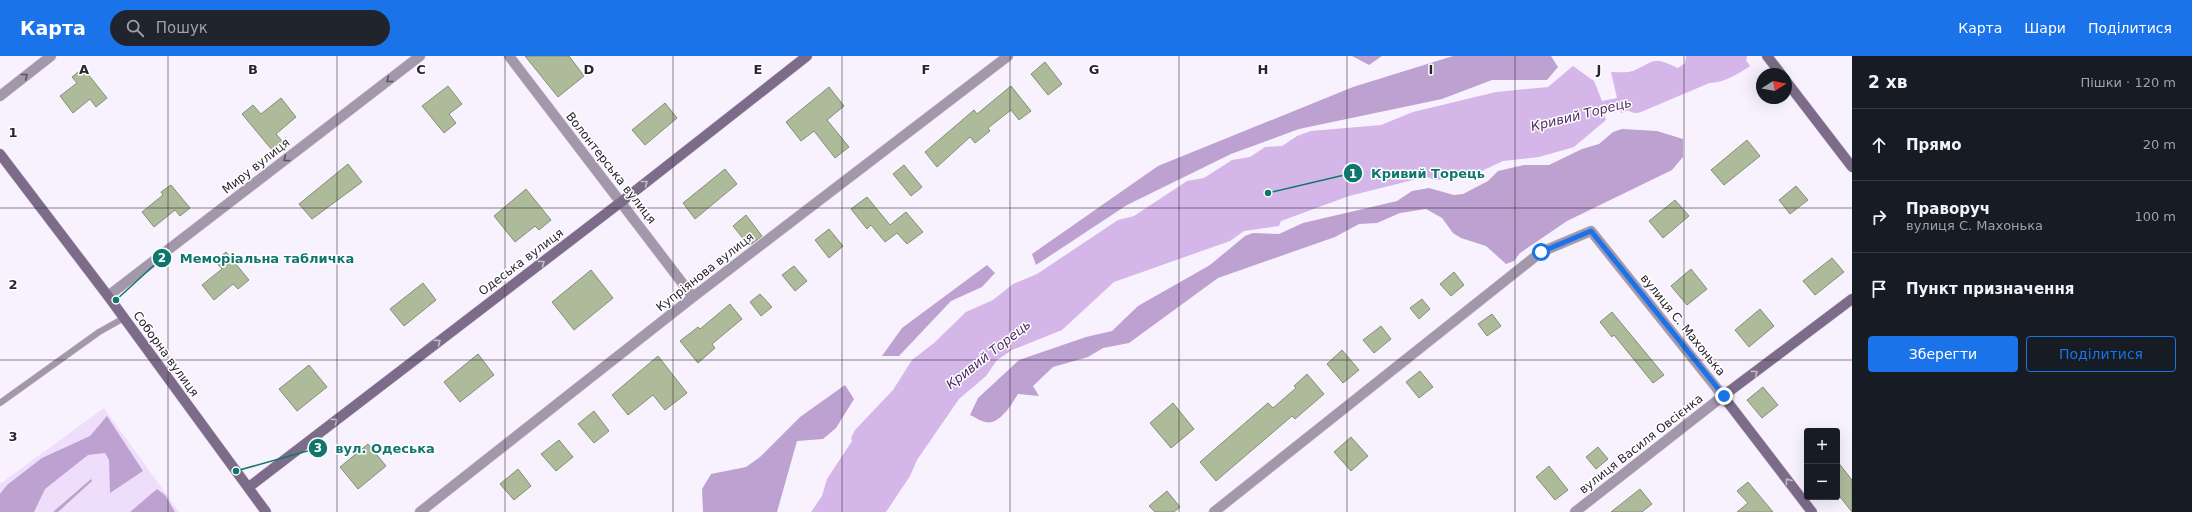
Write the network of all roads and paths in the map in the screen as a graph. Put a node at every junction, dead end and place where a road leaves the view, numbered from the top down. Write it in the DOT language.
graph roads {
  1 [pos="51,56"];
  2 [pos="420,56"];
  3 [pos="508,56"];
  4 [pos="807,56"];
  5 [pos="1008,56"];
  6 [pos="1767,56"];
  7 [pos="1776,68"];
  8 [pos="1792,89"];
  9 [pos="0,96"];
  10 [pos="0,154"];
  11 [pos="1852,167"];
  12 [pos="621,202"];
  13 [pos="108,296"];
  14 [pos="693,297"];
  15 [pos="1852,299"];
  16 [pos="124,318"];
  17 [pos="1724,396"];
  18 [pos="0,403"];
  19 [pos="249,487"];
  20 [pos="266,512"];
  21 [pos="420,512"];
  22 [pos="1214,512"];
  23 [pos="1575,512"];
  24 [pos="1812,512"];
  9 -- 1 [label="street, one-way"];
  2 -- 13 [label="street, Миру вулиця, one-way"];
  3 -- 12 [label="street, Волонтерська вулиця"];
  12 -- 4 [label="street, Одеська вулиця, one-way"];
  5 -- 14 [label="street, Купріянова вулиця"];
  6 -- 7 [label="street"];
  8 -- 11 [label="street"];
  10 -- 13 [label="street, Соборна вулиця"];
  12 -- 14 [label="street, Волонтерська вулиця"];
  19 -- 12 [label="street, Одеська вулиця, one-way"];
  13 -- 16 [label="street, Соборна вулиця"];
  14 -- 21 [label="street, Купріянова вулиця"];
  17 -- 15 [label="street, one-way"];
  16 -- 18 [label="lane"];
  16 -- 19 [label="street, Соборна вулиця"];
  17 -- 22 [label="street, вулиця С. Махонька"];
  17 -- 23 [label="street, вулиця Василя Овсієнка"];
  24 -- 17 [label="street, вулиця С. Махонька, one-way"];
  19 -- 20 [label="street, Соборна вулиця"];
}
